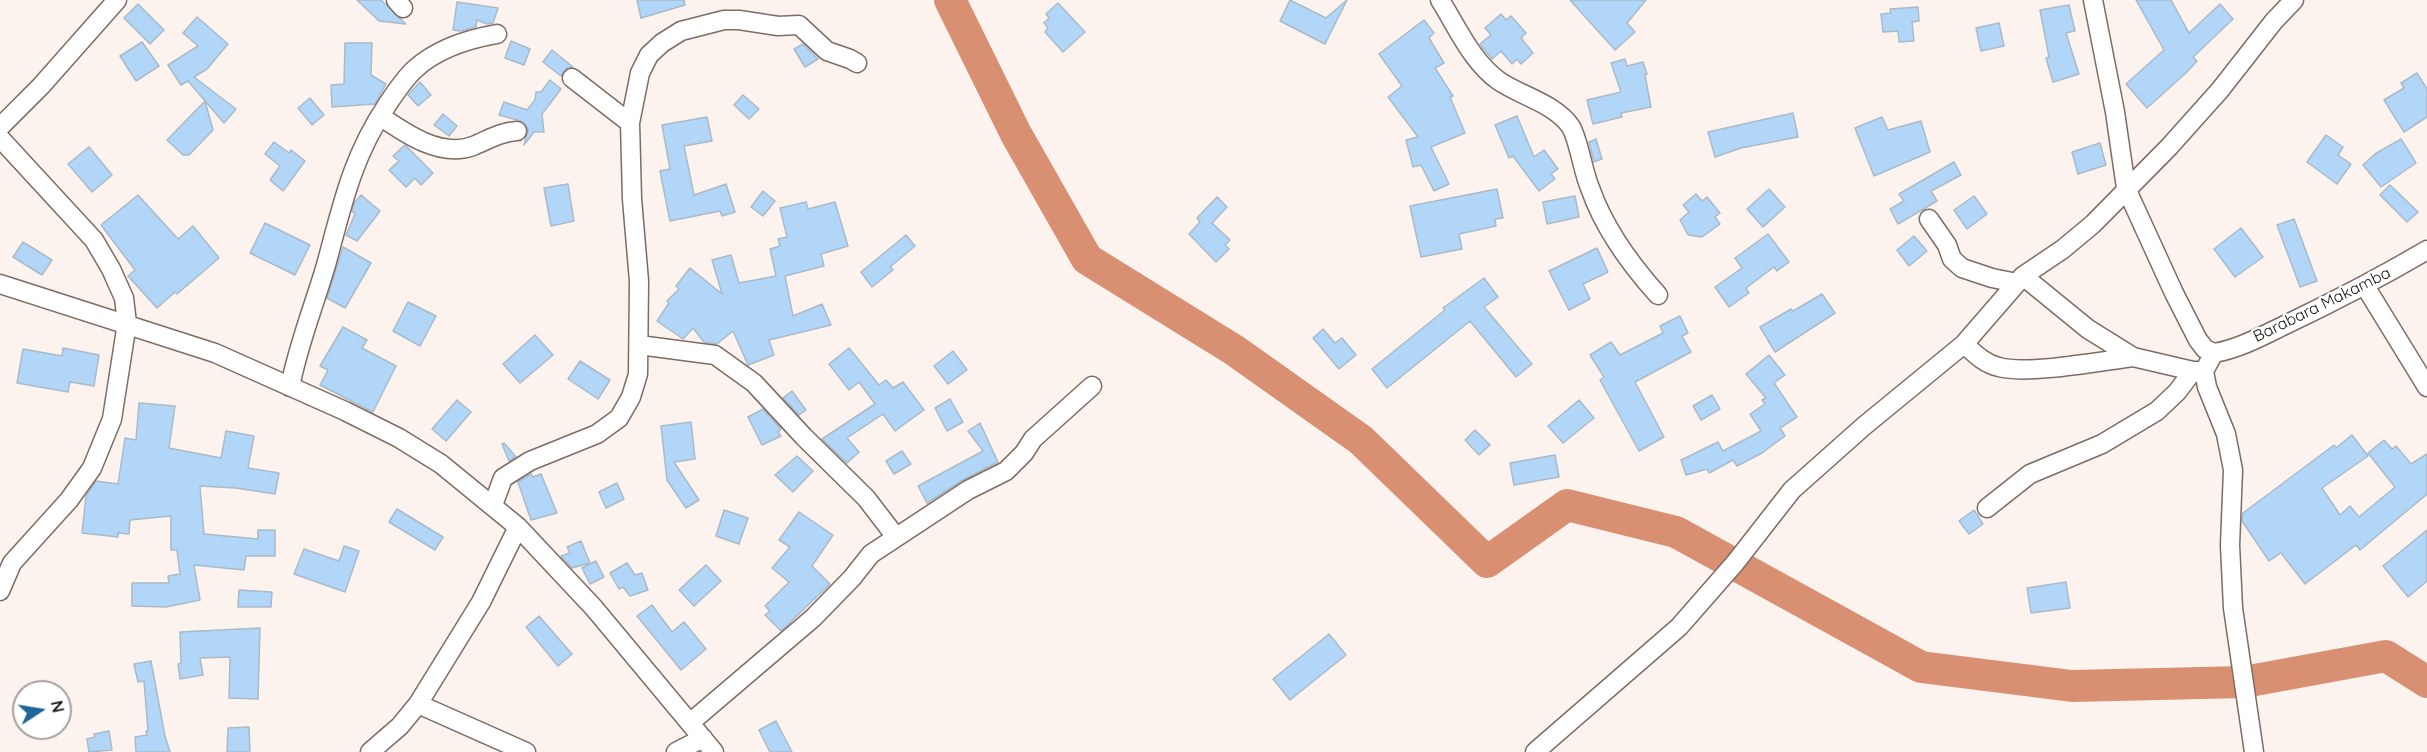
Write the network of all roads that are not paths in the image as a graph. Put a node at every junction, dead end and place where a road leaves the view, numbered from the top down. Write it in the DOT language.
graph roads {
  1 [pos="117,0"];
  2 [pos="1440,0"];
  3 [pos="2093,0"];
  4 [pos="2294,0"];
  5 [pos="498,34"];
  6 [pos="857,63"];
  7 [pos="573,78"];
  8 [pos="380,117"];
  9 [pos="630,123"];
  10 [pos="0,127"];
  11 [pos="517,131"];
  12 [pos="0,138"];
  13 [pos="2126,188"];
  14 [pos="1929,219"];
  15 [pos="2427,250"];
  16 [pos="2020,280"];
  17 [pos="0,284"];
  18 [pos="2365,286"];
  19 [pos="1658,295"];
  20 [pos="127,323"];
  21 [pos="1964,344"];
  22 [pos="639,345"];
  23 [pos="2214,353"];
  24 [pos="2133,357"];
  25 [pos="2198,371"];
  26 [pos="1092,386"];
  27 [pos="290,387"];
  28 [pos="2427,387"];
  29 [pos="493,505"];
  30 [pos="1987,508"];
  31 [pos="518,527"];
  32 [pos="896,537"];
  33 [pos="0,591"];
  34 [pos="418,704"];
  35 [pos="691,722"];
  36 [pos="709,745"];
  37 [pos="370,752"];
  38 [pos="526,752"];
  39 [pos="676,752"];
  40 [pos="1535,752"];
  41 [pos="2254,752"];
  1 -- 10 [label="street"];
  2 -- 19 [label="street"];
  3 -- 13 [label="street"];
  4 -- 13 [label="street"];
  5 -- 8 [label="street"];
  6 -- 9 [label="street"];
  7 -- 9 [label="street"];
  8 -- 11 [label="street"];
  8 -- 27 [label="street"];
  9 -- 22 [label="street"];
  12 -- 20 [label="street"];
  13 -- 16 [label="street"];
  13 -- 23 [label="street"];
  14 -- 16 [label="street"];
  15 -- 18 [label="street, Barabara Makamba"];
  16 -- 21 [label="street"];
  16 -- 24 [label="street"];
  17 -- 20 [label="street"];
  18 -- 23 [label="street, Barabara Makamba"];
  18 -- 28 [label="street"];
  20 -- 27 [label="street"];
  20 -- 33 [label="street"];
  21 -- 24 [label="street"];
  21 -- 40 [label="street"];
  22 -- 29 [label="street"];
  22 -- 32 [label="street"];
  23 -- 25 [label="street"];
  24 -- 25 [label="street"];
  25 -- 30 [label="street"];
  25 -- 41 [label="street"];
  26 -- 32 [label="street"];
  27 -- 29 [label="street"];
  29 -- 31 [label="street"];
  31 -- 34 [label="street"];
  31 -- 35 [label="street"];
  32 -- 35 [label="street"];
  34 -- 37 [label="street"];
  34 -- 38 [label="street"];
  35 -- 36 [label="street"];
  36 -- 39 [label="street"];
}
